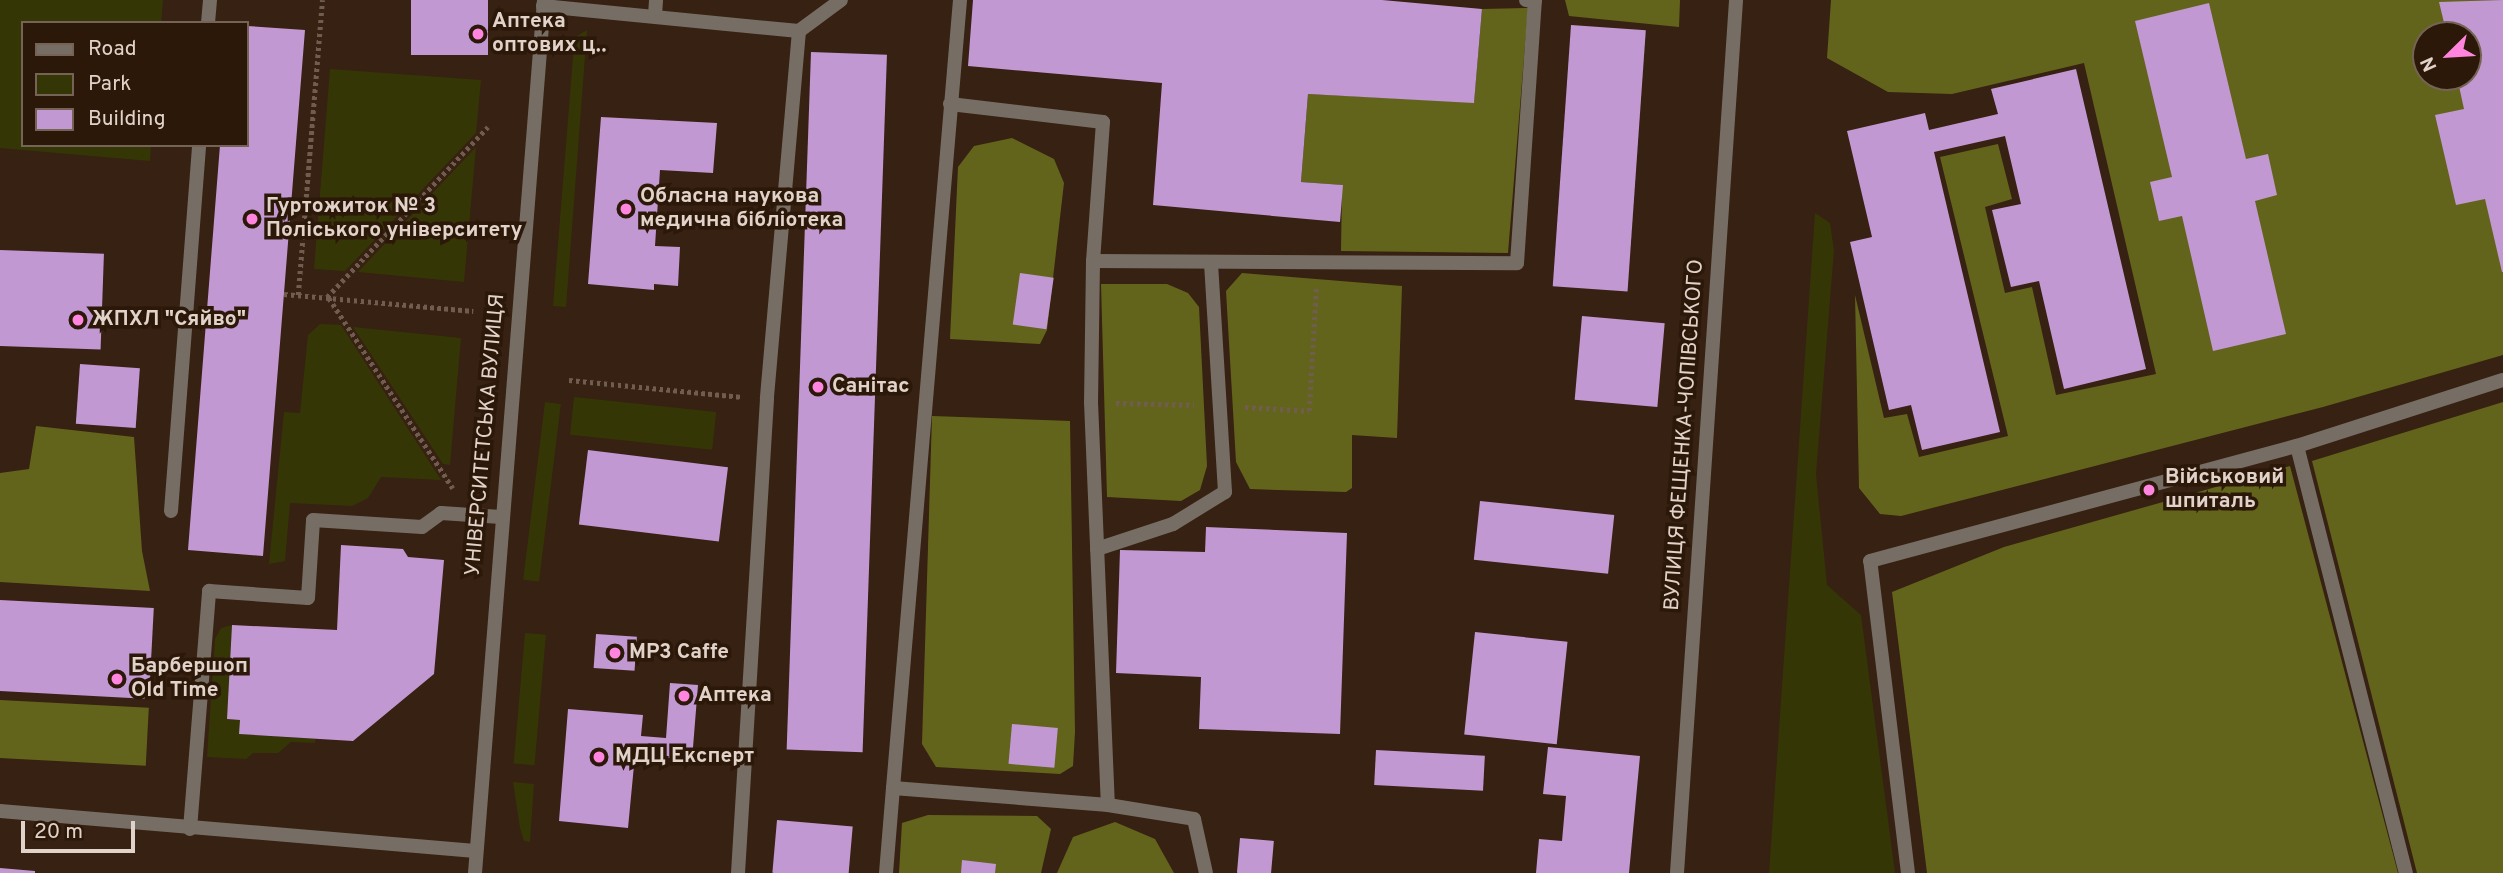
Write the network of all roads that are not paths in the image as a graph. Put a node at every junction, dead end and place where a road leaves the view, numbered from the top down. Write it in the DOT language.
graph roads {
  1 [pos="210,0"];
  2 [pos="656,0"];
  3 [pos="841,0"];
  4 [pos="960,0"];
  5 [pos="1526,0"];
  6 [pos="1736,0"];
  7 [pos="543,3"];
  8 [pos="655,15"];
  9 [pos="208,21"];
  10 [pos="799,31"];
  11 [pos="950,104"];
  12 [pos="199,147"];
  13 [pos="1093,261"];
  14 [pos="1211,262"];
  15 [pos="2503,380"];
  16 [pos="2297,446"];
  17 [pos="171,510"];
  18 [pos="501,517"];
  19 [pos="1097,549"];
  20 [pos="893,788"];
  21 [pos="1108,805"];
  22 [pos="0,811"];
  23 [pos="190,829"];
  24 [pos="475,851"];
  25 [pos="475,873"];
  26 [pos="738,873"];
  27 [pos="886,873"];
  28 [pos="1206,873"];
  29 [pos="1677,873"];
  30 [pos="1908,873"];
  31 [pos="2406,873"];
  1 -- 9 [label="street"];
  2 -- 8 [label="street"];
  3 -- 10 [label="street"];
  4 -- 11 [label="street"];
  5 -- 14 [label="street"];
  6 -- 29 [label="street, ВУЛИЦЯ ФЕЩЕНКА-ЧОПІВСЬКОГО"];
  7 -- 8 [label="street"];
  7 -- 18 [label="street, УНІВЕРСИТЕТСЬКА ВУЛИЦЯ"];
  8 -- 10 [label="street"];
  10 -- 26 [label="street"];
  11 -- 13 [label="street"];
  11 -- 20 [label="street"];
  12 -- 17 [label="street"];
  13 -- 14 [label="street"];
  13 -- 19 [label="street"];
  14 -- 19 [label="street"];
  15 -- 16 [label="street"];
  16 -- 30 [label="street"];
  16 -- 31 [label="street"];
  18 -- 23 [label="street"];
  18 -- 24 [label="street, УНІВЕРСИТЕТСЬКА ВУЛИЦЯ"];
  19 -- 21 [label="street"];
  20 -- 21 [label="street"];
  20 -- 27 [label="street"];
  21 -- 28 [label="street"];
  22 -- 23 [label="street"];
  23 -- 24 [label="street"];
  24 -- 25 [label="street, УНІВЕРСИТЕТСЬКА ВУЛИЦЯ"];
}
